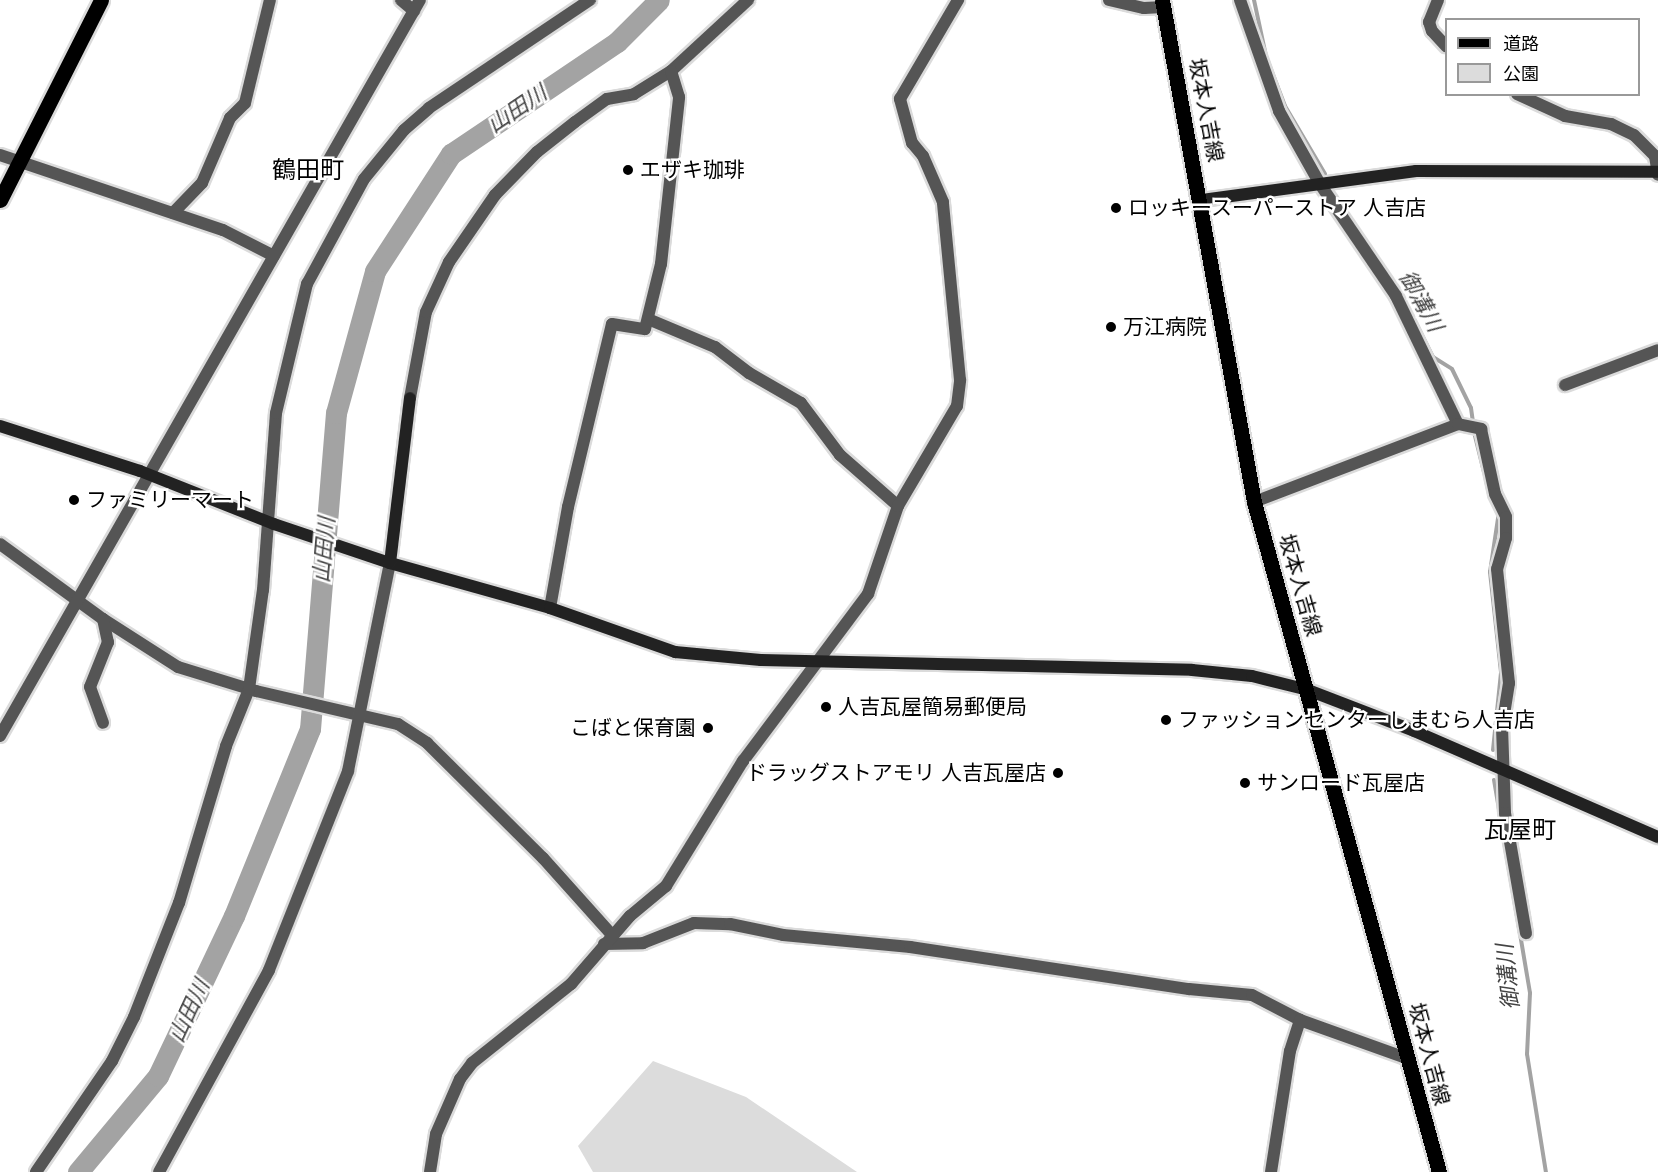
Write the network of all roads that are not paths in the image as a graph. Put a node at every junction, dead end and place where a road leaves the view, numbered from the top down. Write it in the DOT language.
graph roads {
  1 [pos="101,0"];
  2 [pos="270,0"];
  3 [pos="401,0"];
  4 [pos="420,0"];
  5 [pos="590,0"];
  6 [pos="748,0"];
  7 [pos="958,0"];
  8 [pos="1109,0"];
  9 [pos="1240,0"];
  10 [pos="1437,0"];
  11 [pos="1163,4"];
  12 [pos="414,11"];
  13 [pos="1445,45"];
  14 [pos="671,71"];
  15 [pos="1521,96"];
  16 [pos="0,155"];
  17 [pos="19,162"];
  18 [pos="1658,173"];
  19 [pos="1320,184"];
  20 [pos="0,200"];
  21 [pos="1202,200"];
  22 [pos="173,213"];
  23 [pos="274,256"];
  24 [pos="648,319"];
  25 [pos="1658,350"];
  26 [pos="1565,385"];
  27 [pos="1458,424"];
  28 [pos="0,426"];
  29 [pos="0,434"];
  30 [pos="148,477"];
  31 [pos="1254,502"];
  32 [pos="898,506"];
  33 [pos="271,523"];
  34 [pos="0,544"];
  35 [pos="385,562"];
  36 [pos="78,600"];
  37 [pos="549,608"];
  38 [pos="103,619"];
  39 [pos="817,661"];
  40 [pos="253,690"];
  41 [pos="1308,690"];
  42 [pos="356,715"];
  43 [pos="104,723"];
  44 [pos="0,736"];
  45 [pos="1504,771"];
  46 [pos="1658,837"];
  47 [pos="1526,933"];
  48 [pos="608,939"];
  49 [pos="1300,1020"];
  50 [pos="1409,1059"];
  51 [pos="429,1171"];
  52 [pos="36,1172"];
  53 [pos="159,1172"];
  54 [pos="1271,1172"];
  55 [pos="1439,1172"];
  1 -- 17 [label="main road"];
  2 -- 22 [label="street"];
  3 -- 12 [label="street"];
  4 -- 12 [label="street"];
  5 -- 33 [label="street"];
  6 -- 14 [label="street"];
  7 -- 32 [label="street"];
  8 -- 11 [label="street"];
  9 -- 19 [label="street"];
  10 -- 13 [label="street"];
  11 -- 21 [label="main road, 坂本人吉線"];
  12 -- 23 [label="street"];
  14 -- 24 [label="street"];
  14 -- 35 [label="street"];
  15 -- 18 [label="street"];
  16 -- 17 [label="street"];
  17 -- 20 [label="main road"];
  17 -- 22 [label="street"];
  18 -- 19 [label="street"];
  19 -- 21 [label="street"];
  19 -- 27 [label="street"];
  21 -- 31 [label="main road, 坂本人吉線"];
  22 -- 23 [label="street"];
  23 -- 30 [label="street"];
  24 -- 32 [label="street"];
  24 -- 37 [label="street"];
  25 -- 26 [label="street"];
  27 -- 31 [label="street"];
  27 -- 45 [label="street"];
  28 -- 30 [label="street"];
  29 -- 30 [label="street"];
  30 -- 33 [label="street"];
  30 -- 36 [label="street"];
  31 -- 41 [label="main road, 坂本人吉線"];
  32 -- 39 [label="street"];
  33 -- 35 [label="street"];
  33 -- 40 [label="street"];
  34 -- 36 [label="street"];
  35 -- 37 [label="street"];
  35 -- 42 [label="street"];
  36 -- 38 [label="street"];
  36 -- 44 [label="street"];
  37 -- 39 [label="street"];
  38 -- 40 [label="street"];
  38 -- 43 [label="street"];
  39 -- 41 [label="street"];
  39 -- 48 [label="street"];
  40 -- 42 [label="street"];
  40 -- 52 [label="street"];
  41 -- 45 [label="street"];
  41 -- 50 [label="main road, 坂本人吉線"];
  42 -- 48 [label="street"];
  42 -- 53 [label="street"];
  45 -- 46 [label="street"];
  45 -- 47 [label="street"];
  48 -- 49 [label="street"];
  48 -- 51 [label="street"];
  49 -- 50 [label="street"];
  49 -- 54 [label="street"];
  50 -- 55 [label="main road, 坂本人吉線"];
}
